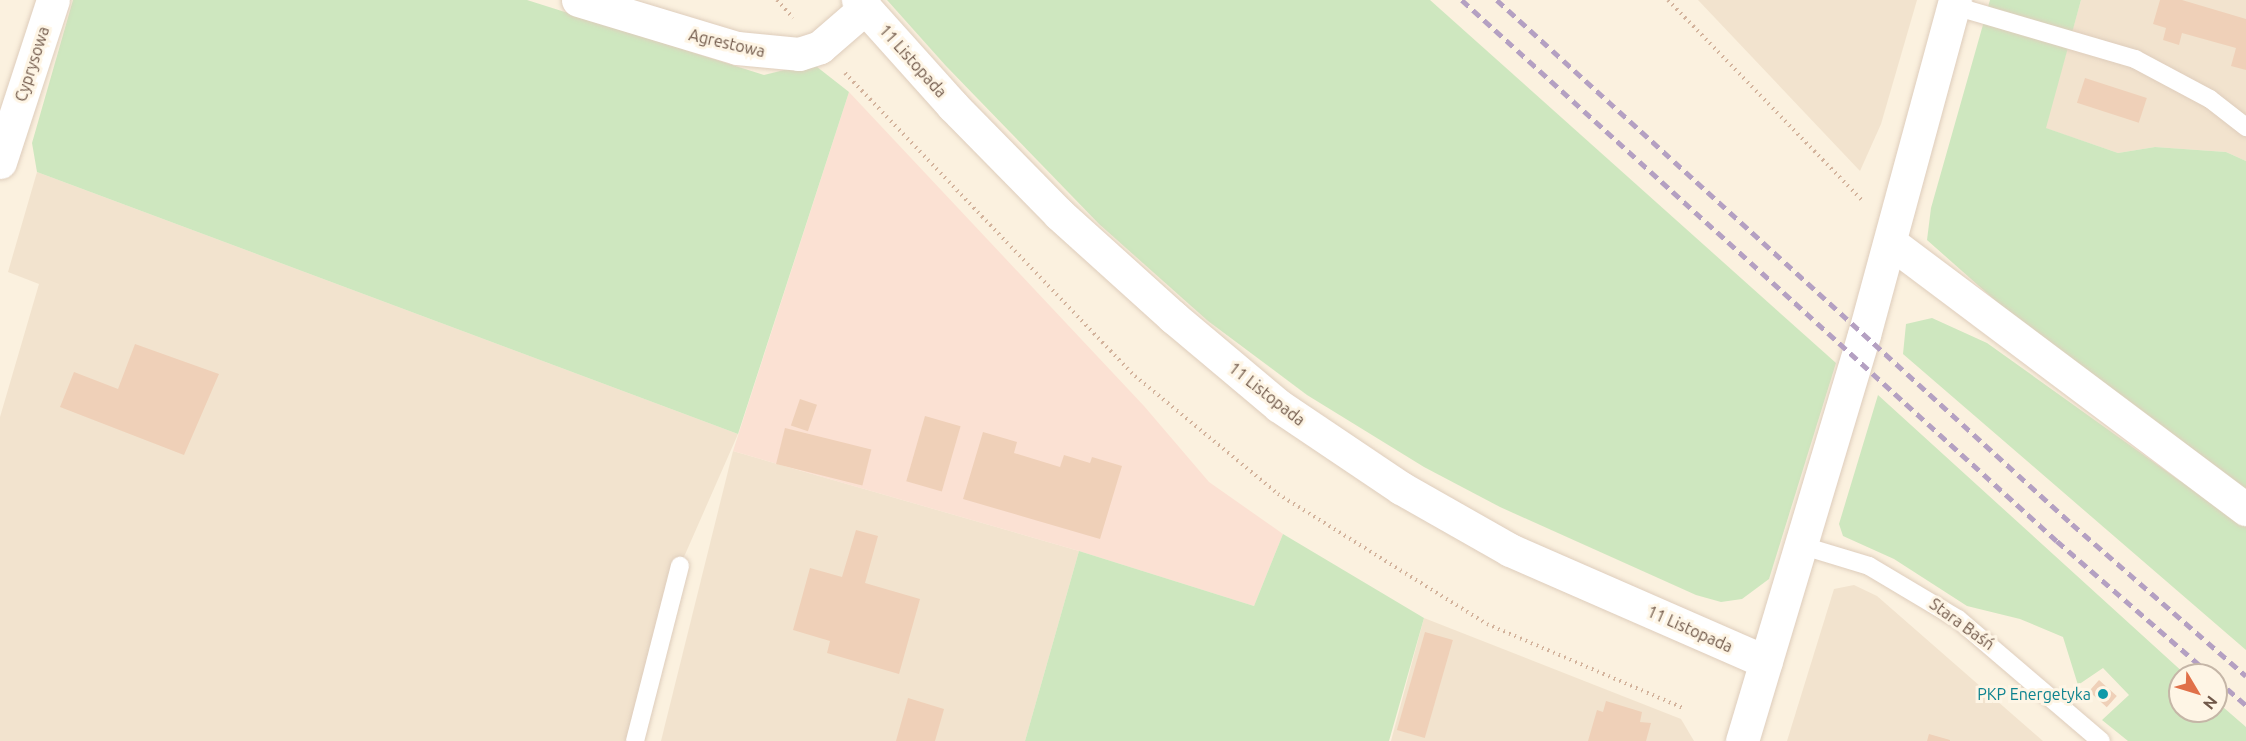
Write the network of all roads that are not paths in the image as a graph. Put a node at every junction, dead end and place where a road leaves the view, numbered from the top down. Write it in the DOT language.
graph roads {
  1 [pos="53,0"];
  2 [pos="578,0"];
  3 [pos="1954,3"];
  4 [pos="861,4"];
  5 [pos="2246,127"];
  6 [pos="0,162"];
  7 [pos="1890,242"];
  8 [pos="2246,509"];
  9 [pos="1800,544"];
  10 [pos="680,566"];
  11 [pos="1766,662"];
  12 [pos="635,741"];
  13 [pos="1742,741"];
  14 [pos="2101,741"];
  1 -- 6 [label="street, Cyprysowa"];
  2 -- 4 [label="street, Agrestowa"];
  3 -- 5 [label="lane"];
  3 -- 7 [label="street"];
  4 -- 11 [label="street, 11 Listopada"];
  7 -- 8 [label="street"];
  7 -- 9 [label="street"];
  9 -- 11 [label="street"];
  9 -- 14 [label="lane, Stara Baśń"];
  10 -- 12 [label="lane"];
  11 -- 13 [label="street"];
}
